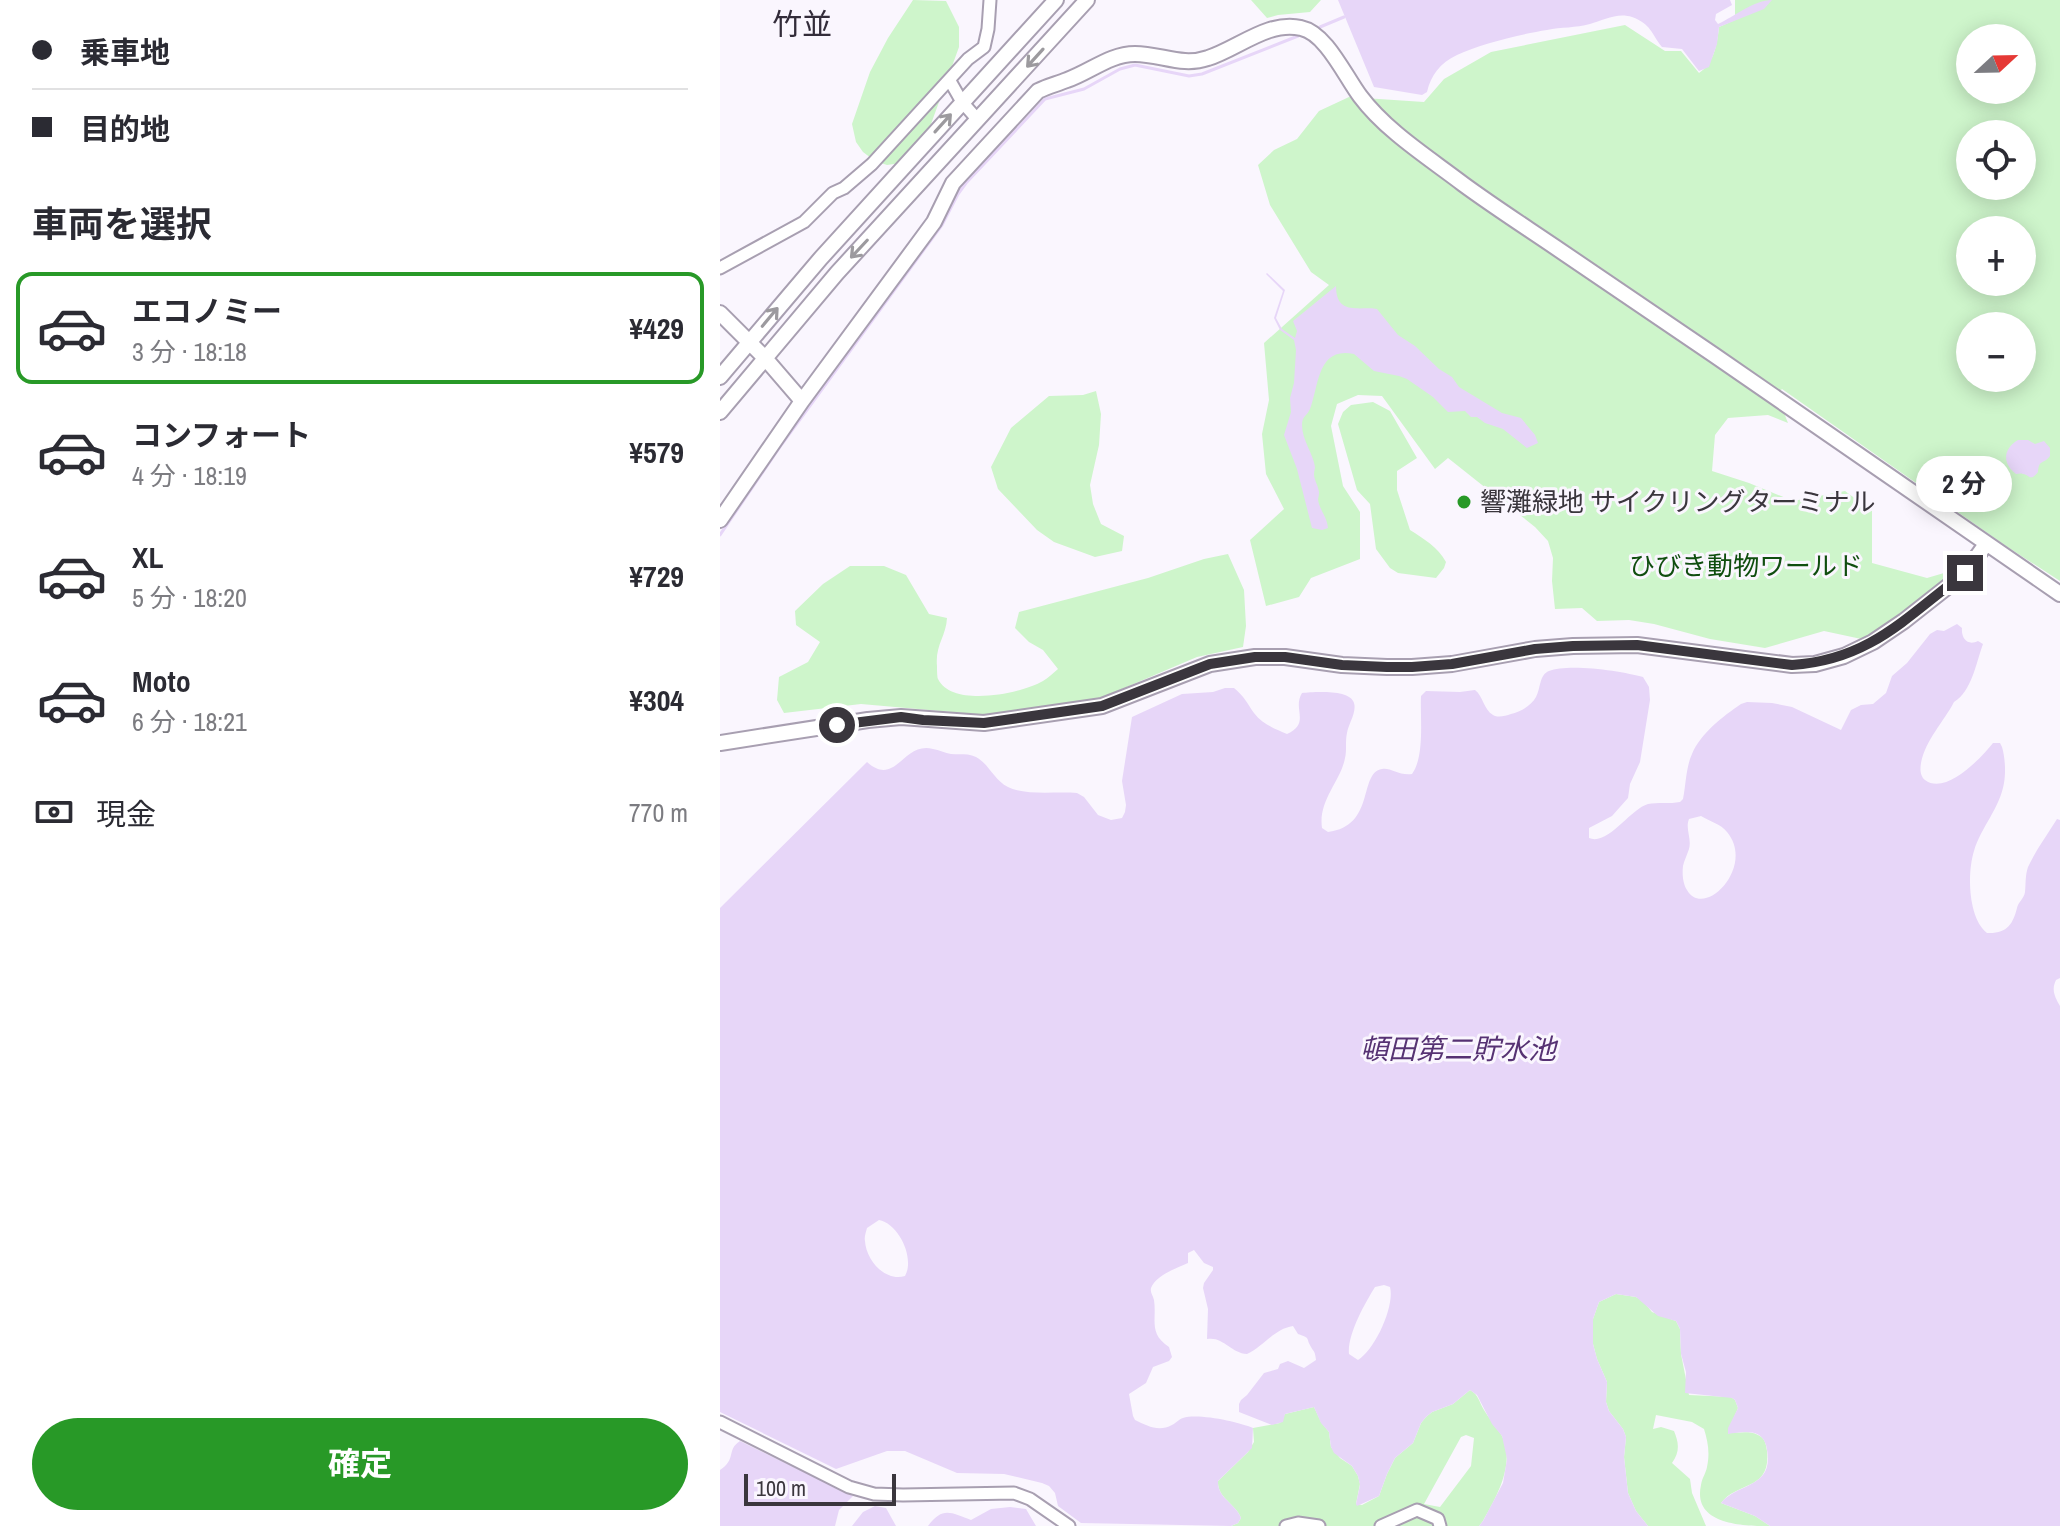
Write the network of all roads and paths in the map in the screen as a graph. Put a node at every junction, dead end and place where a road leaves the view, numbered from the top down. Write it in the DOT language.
graph roads {
  1 [pos="990,0"];
  2 [pos="1056,0"];
  3 [pos="1087,0"];
  4 [pos="950,81"];
  5 [pos="962,102"];
  6 [pos="978,120"];
  7 [pos="720,268"];
  8 [pos="720,313"];
  9 [pos="749,342"];
  10 [pos="765,358"];
  11 [pos="720,377"];
  12 [pos="802,401"];
  13 [pos="720,412"];
  14 [pos="720,520"];
  15 [pos="1986,544"];
  16 [pos="2060,594"];
  17 [pos="720,743"];
  18 [pos="720,1422"];
  19 [pos="1069,1526"];
  20 [pos="1286,1526"];
  21 [pos="1319,1526"];
  22 [pos="1381,1526"];
  23 [pos="1440,1526"];
  1 -- 4 [label="street"];
  2 -- 5 [label="street"];
  3 -- 6 [label="street, one-way"];
  4 -- 5 [label="street"];
  4 -- 7 [label="street"];
  5 -- 6 [label="street"];
  9 -- 5 [label="street, one-way"];
  6 -- 10 [label="street, one-way"];
  8 -- 9 [label="street"];
  9 -- 10 [label="street"];
  9 -- 11 [label="street"];
  10 -- 12 [label="street"];
  10 -- 13 [label="street"];
  12 -- 14 [label="street"];
  12 -- 15 [label="street"];
  15 -- 16 [label="street"];
  15 -- 17 [label="street"];
  18 -- 19 [label="street"];
  20 -- 21 [label="street"];
  22 -- 23 [label="street"];
}
